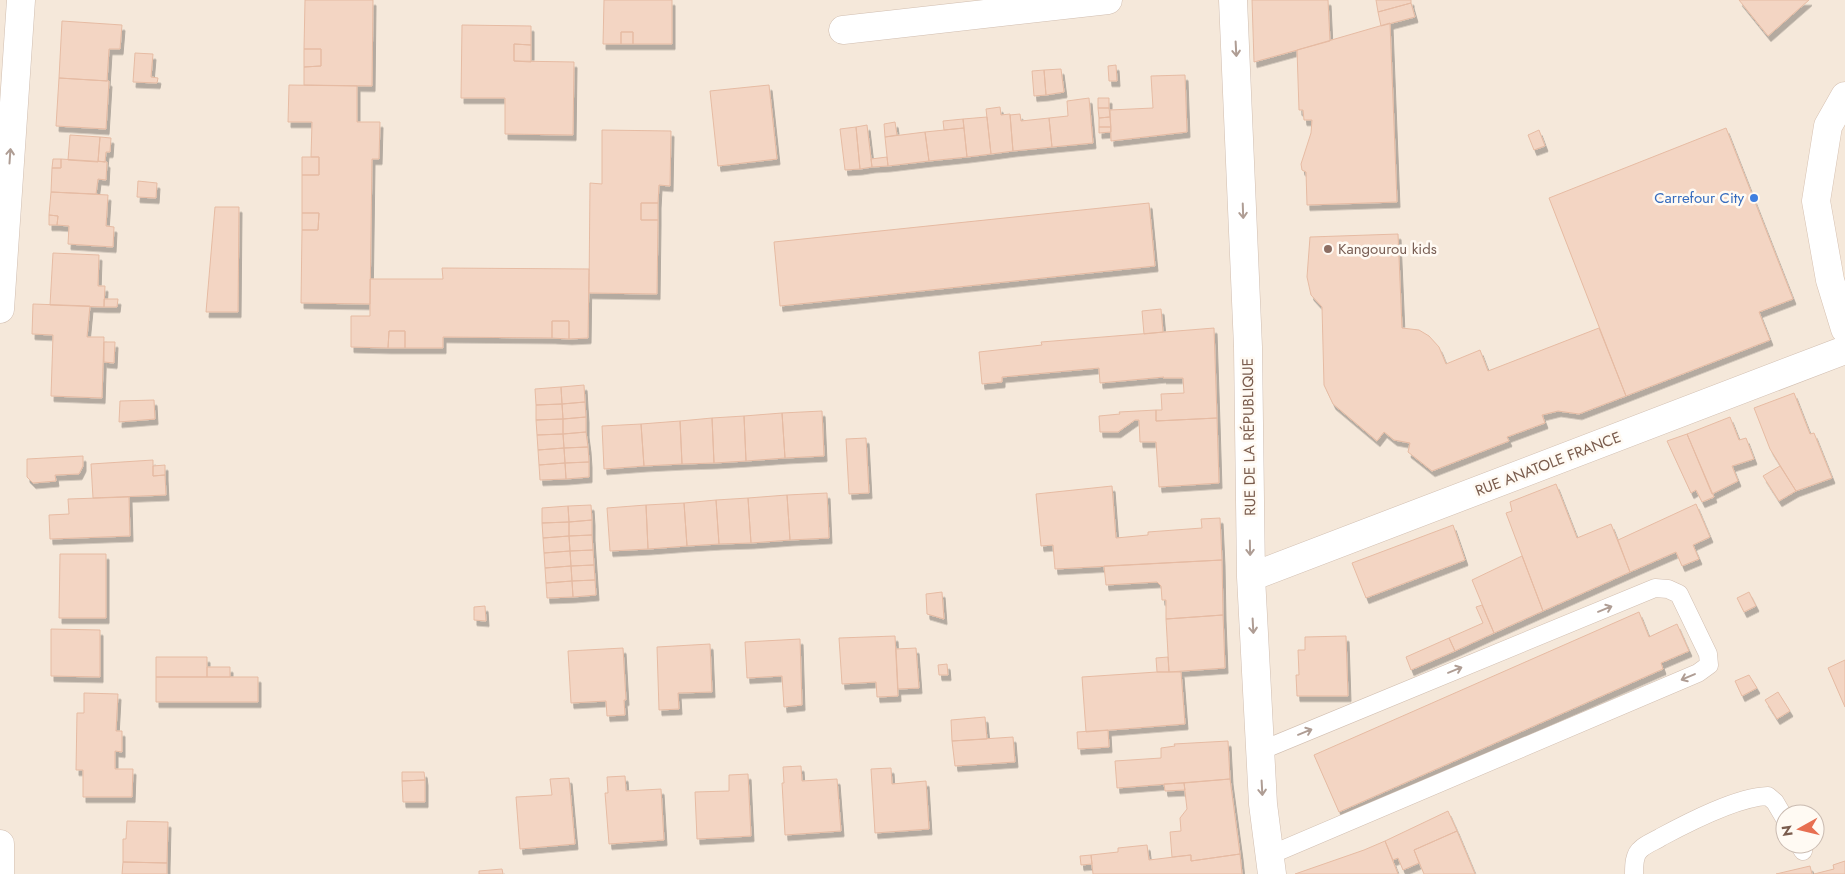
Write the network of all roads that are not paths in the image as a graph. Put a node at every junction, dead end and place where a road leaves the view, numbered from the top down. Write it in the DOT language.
graph roads {
  1 [pos="21,0"];
  2 [pos="1108,0"];
  3 [pos="1233,0"];
  4 [pos="843,30"];
  5 [pos="1845,96"];
  6 [pos="0,309"];
  7 [pos="1845,329"];
  8 [pos="1845,350"];
  9 [pos="1251,577"];
  10 [pos="1260,751"];
  11 [pos="1777,804"];
  12 [pos="0,844"];
  13 [pos="1271,864"];
  14 [pos="0,874"];
  15 [pos="1634,874"];
  6 -- 1 [label="street, one-way"];
  2 -- 4 [label="street"];
  3 -- 9 [label="street, RUE DE LA RÉPUBLIQUE, one-way"];
  5 -- 7 [label="street"];
  8 -- 9 [label="street, RUE ANATOLE FRANCE"];
  9 -- 10 [label="street, RUE DE LA RÉPUBLIQUE, one-way"];
  10 -- 13 [label="street, RUE DE LA RÉPUBLIQUE, one-way"];
  10 -- 13 [label="lane, one-way"];
  11 -- 15 [label="lane"];
  12 -- 14 [label="street"];
}
